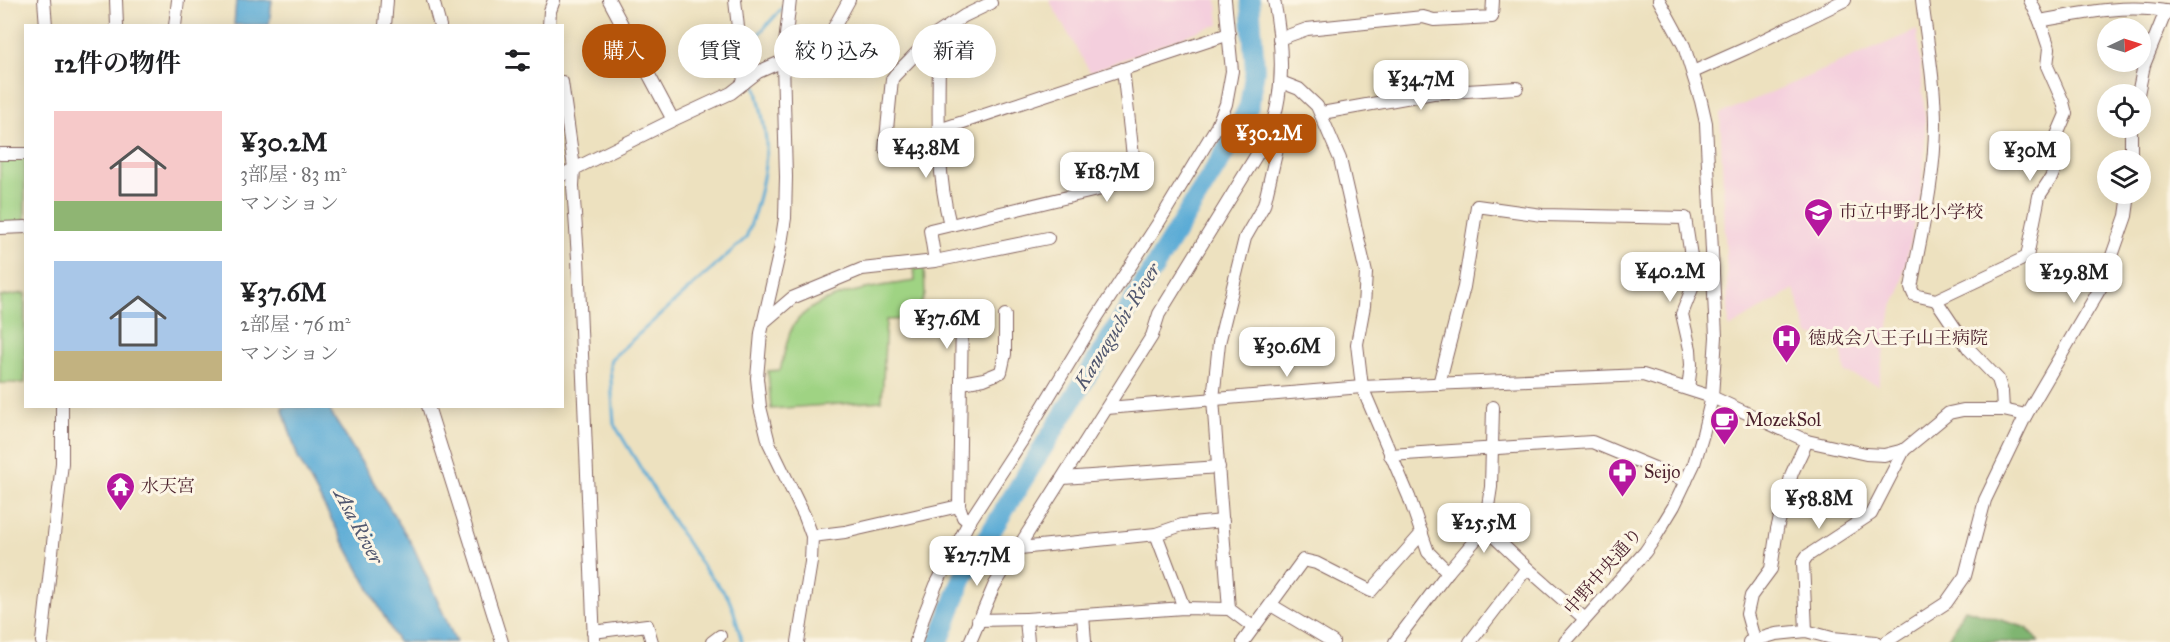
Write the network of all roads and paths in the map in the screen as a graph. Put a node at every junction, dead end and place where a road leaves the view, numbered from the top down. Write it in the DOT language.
graph roads {
  1 [pos="44,0"];
  2 [pos="116,0"];
  3 [pos="178,0"];
  4 [pos="387,0"];
  5 [pos="433,0"];
  6 [pos="554,0"];
  7 [pos="609,0"];
  8 [pos="735,0"];
  9 [pos="849,0"];
  10 [pos="1225,0"];
  11 [pos="1274,0"];
  12 [pos="1493,0"];
  13 [pos="1659,0"];
  14 [pos="1845,0"];
  15 [pos="1922,0"];
  16 [pos="2030,0"];
  17 [pos="991,3"];
  18 [pos="789,6"];
  19 [pos="2161,8"];
  20 [pos="2040,21"];
  21 [pos="46,24"];
  22 [pos="117,24"];
  23 [pos="176,24"];
  24 [pos="385,24"];
  25 [pos="439,24"];
  26 [pos="549,24"];
  27 [pos="787,24"];
  28 [pos="836,24"];
  29 [pos="952,24"];
  30 [pos="1229,34"];
  31 [pos="1279,39"];
  32 [pos="912,58"];
  33 [pos="774,65"];
  34 [pos="1123,69"];
  35 [pos="1693,72"];
  36 [pos="783,78"];
  37 [pos="939,78"];
  38 [pos="745,82"];
  39 [pos="1281,82"];
  40 [pos="2140,84"];
  41 [pos="1517,88"];
  42 [pos="564,96"];
  43 [pos="1322,113"];
  44 [pos="673,120"];
  45 [pos="1274,121"];
  46 [pos="939,130"];
  47 [pos="885,149"];
  48 [pos="0,154"];
  49 [pos="24,154"];
  50 [pos="574,168"];
  51 [pos="564,174"];
  52 [pos="2128,204"];
  53 [pos="950,225"];
  54 [pos="24,226"];
  55 [pos="0,227"];
  56 [pos="1048,238"];
  57 [pos="935,261"];
  58 [pos="1936,300"];
  59 [pos="1005,315"];
  60 [pos="962,317"];
  61 [pos="764,322"];
  62 [pos="962,383"];
  63 [pos="1439,384"];
  64 [pos="1362,387"];
  65 [pos="1688,388"];
  66 [pos="1712,397"];
  67 [pos="1214,399"];
  68 [pos="1493,407"];
  69 [pos="62,408"];
  70 [pos="429,408"];
  71 [pos="1107,408"];
  72 [pos="2002,410"];
  73 [pos="2026,415"];
  74 [pos="1807,441"];
  75 [pos="1492,449"];
  76 [pos="1904,450"];
  77 [pos="1390,455"];
  78 [pos="1219,467"];
  79 [pos="1063,478"];
  80 [pos="1686,481"];
  81 [pos="959,506"];
  82 [pos="1223,521"];
  83 [pos="969,522"];
  84 [pos="1484,532"];
  85 [pos="1422,533"];
  86 [pos="1156,534"];
  87 [pos="812,536"];
  88 [pos="1020,548"];
  89 [pos="1527,568"];
  90 [pos="1448,572"];
  91 [pos="1271,605"];
  92 [pos="1184,608"];
  93 [pos="1229,609"];
  94 [pos="1083,615"];
  95 [pos="1026,619"];
  96 [pos="1585,619"];
  97 [pos="978,620"];
  98 [pos="1252,627"];
  99 [pos="1806,631"];
  100 [pos="593,637"];
  101 [pos="1751,640"];
  102 [pos="42,642"];
  103 [pos="502,642"];
  104 [pos="652,642"];
  105 [pos="798,642"];
  106 [pos="916,642"];
  107 [pos="970,642"];
  108 [pos="1028,642"];
  109 [pos="1085,642"];
  110 [pos="1243,642"];
  111 [pos="1333,642"];
  112 [pos="1395,642"];
  113 [pos="1470,642"];
  114 [pos="1565,642"];
  115 [pos="1876,642"];
  116 [pos="1886,642"];
  1 -- 21 [label="street"];
  2 -- 22 [label="street"];
  3 -- 23 [label="street"];
  4 -- 24 [label="street"];
  5 -- 25 [label="street"];
  6 -- 26 [label="street"];
  7 -- 44 [label="street"];
  8 -- 38 [label="street"];
  9 -- 28 [label="street"];
  10 -- 30 [label="street"];
  11 -- 31 [label="street"];
  12 -- 31 [label="street"];
  13 -- 35 [label="street, 中野中央通り"];
  14 -- 35 [label="street"];
  15 -- 58 [label="street"];
  16 -- 20 [label="street"];
  17 -- 29 [label="street"];
  18 -- 27 [label="street"];
  19 -- 20 [label="street"];
  19 -- 40 [label="street"];
  20 -- 58 [label="street"];
  30 -- 34 [label="street"];
  30 -- 83 [label="street"];
  31 -- 39 [label="street"];
  32 -- 47 [label="street"];
  33 -- 38 [label="street"];
  34 -- 46 [label="street"];
  34 -- 53 [label="street"];
  35 -- 66 [label="street, 中野中央通り"];
  36 -- 61 [label="street"];
  37 -- 46 [label="street"];
  38 -- 44 [label="street"];
  39 -- 43 [label="street"];
  39 -- 45 [label="street"];
  41 -- 43 [label="street"];
  42 -- 50 [label="street"];
  43 -- 64 [label="street"];
  44 -- 50 [label="street"];
  45 -- 67 [label="street"];
  45 -- 71 [label="street"];
  46 -- 53 [label="street"];
  48 -- 49 [label="street"];
  50 -- 51 [label="street"];
  50 -- 100 [label="street"];
  52 -- 73 [label="street"];
  53 -- 57 [label="street"];
  54 -- 55 [label="street"];
  56 -- 57 [label="street"];
  57 -- 61 [label="street"];
  58 -- 72 [label="street"];
  59 -- 62 [label="street"];
  60 -- 62 [label="street"];
  61 -- 87 [label="street"];
  62 -- 81 [label="street"];
  63 -- 64 [label="street"];
  63 -- 65 [label="street"];
  63 -- 65 [label="street"];
  64 -- 67 [label="street"];
  64 -- 77 [label="street"];
  65 -- 66 [label="street"];
  66 -- 74 [label="street"];
  66 -- 80 [label="street, 中野中央通り"];
  67 -- 71 [label="street"];
  67 -- 78 [label="street"];
  68 -- 75 [label="street"];
  69 -- 102 [label="street"];
  70 -- 103 [label="street"];
  71 -- 79 [label="street"];
  72 -- 73 [label="street"];
  72 -- 76 [label="street"];
  73 -- 116 [label="street"];
  74 -- 76 [label="street"];
  74 -- 101 [label="street"];
  75 -- 77 [label="street"];
  75 -- 80 [label="street"];
  75 -- 84 [label="street"];
  76 -- 99 [label="street"];
  77 -- 85 [label="street"];
  78 -- 79 [label="street"];
  78 -- 82 [label="street"];
  79 -- 88 [label="street"];
  80 -- 96 [label="street, 中野中央通り"];
  81 -- 83 [label="street"];
  81 -- 87 [label="street"];
  82 -- 86 [label="street"];
  82 -- 93 [label="street"];
  83 -- 106 [label="street"];
  84 -- 89 [label="street"];
  84 -- 90 [label="street"];
  85 -- 90 [label="street"];
  85 -- 91 [label="street"];
  86 -- 88 [label="street"];
  86 -- 92 [label="street"];
  87 -- 105 [label="street"];
  88 -- 97 [label="street"];
  89 -- 96 [label="street"];
  89 -- 113 [label="street"];
  90 -- 112 [label="street"];
  91 -- 98 [label="street"];
  91 -- 111 [label="street"];
  92 -- 93 [label="street"];
  92 -- 94 [label="street"];
  93 -- 98 [label="street"];
  94 -- 95 [label="street"];
  94 -- 109 [label="street"];
  95 -- 97 [label="street"];
  95 -- 108 [label="street"];
  96 -- 114 [label="street, 中野中央通り"];
  97 -- 107 [label="street"];
  98 -- 110 [label="street"];
  99 -- 101 [label="street"];
  99 -- 115 [label="street"];
  100 -- 104 [label="street"];
}
